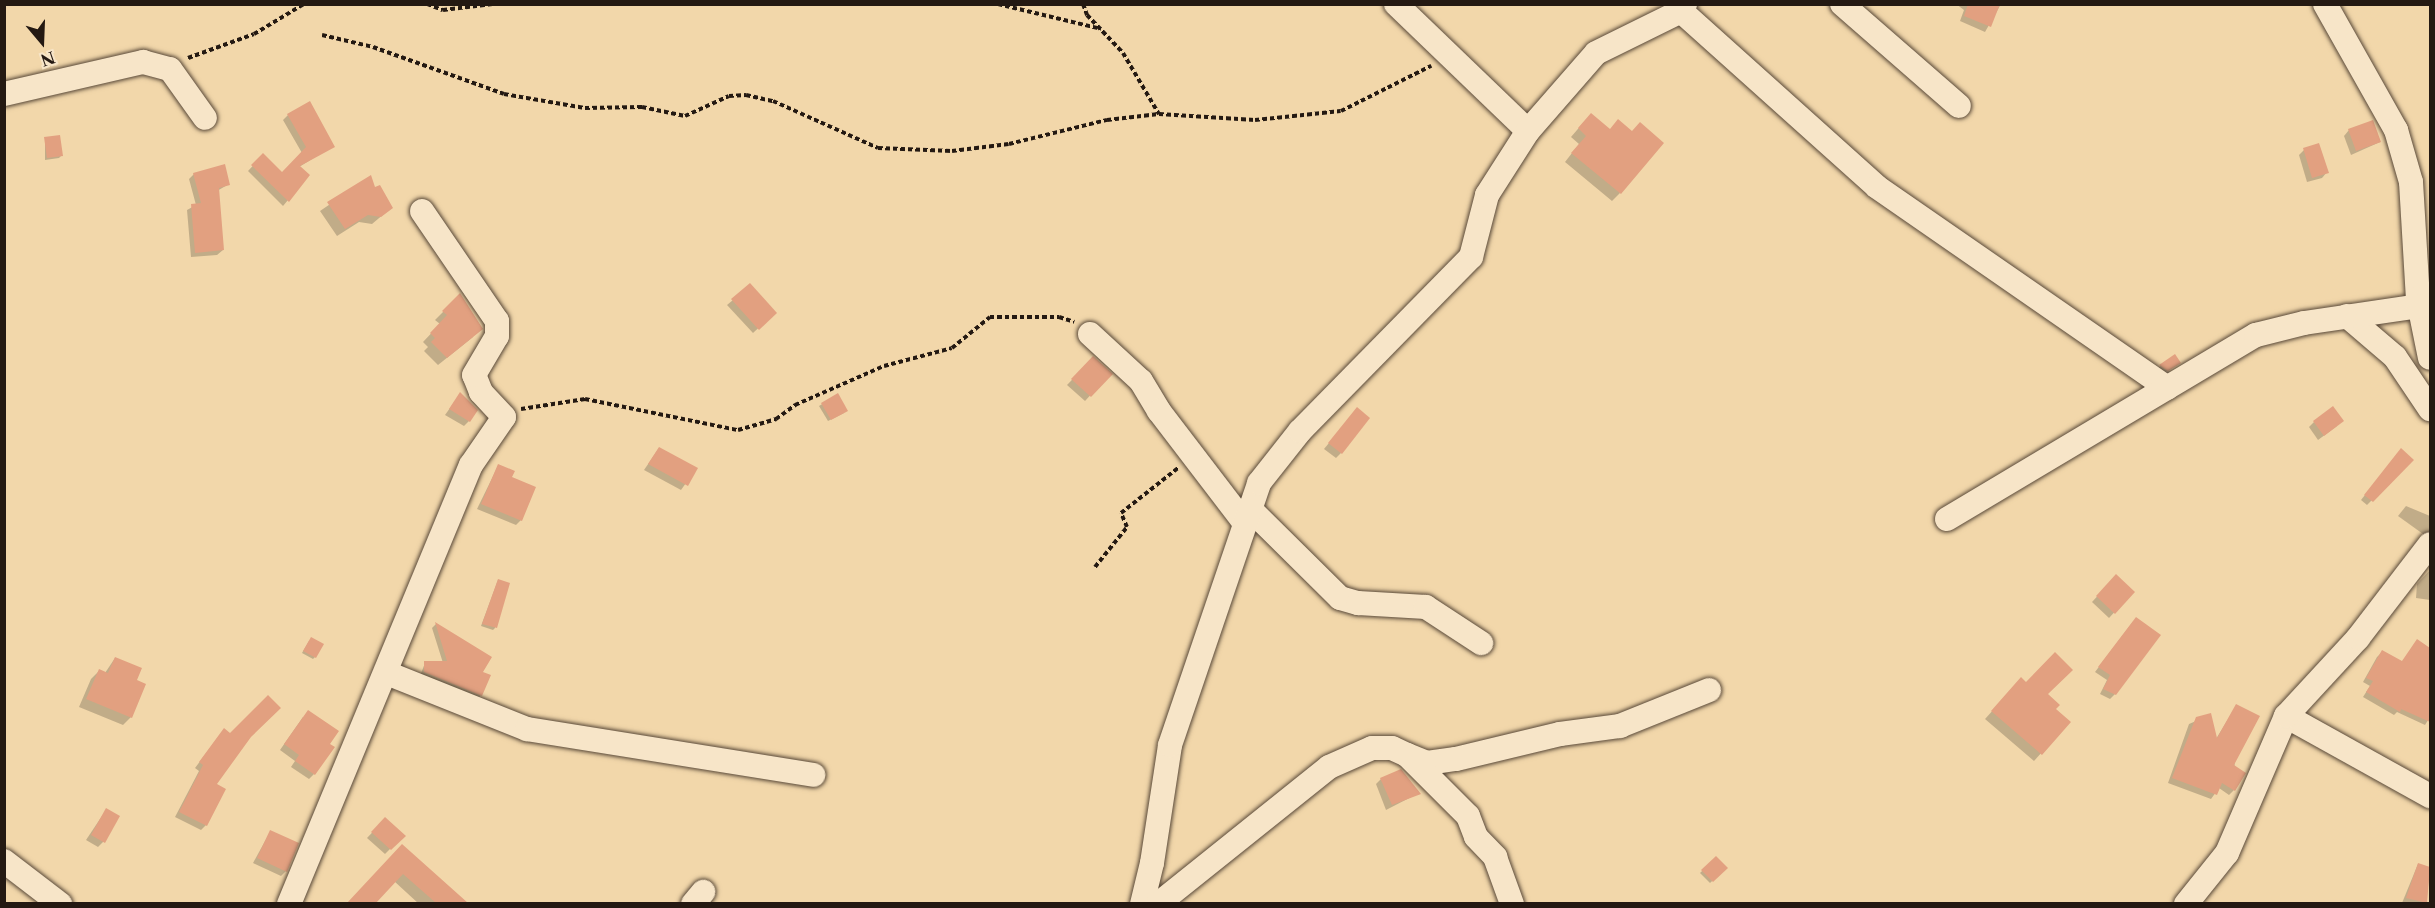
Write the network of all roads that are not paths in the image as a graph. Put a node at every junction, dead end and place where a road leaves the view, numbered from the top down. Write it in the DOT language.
graph roads {
  1 [pos="1396,4"];
  2 [pos="1842,4"];
  3 [pos="2325,4"];
  4 [pos="1683,8"];
  5 [pos="4,94"];
  6 [pos="1959,106"];
  7 [pos="205,118"];
  8 [pos="1528,131"];
  9 [pos="422,211"];
  10 [pos="2422,300"];
  11 [pos="2347,316"];
  12 [pos="1090,334"];
  13 [pos="2430,358"];
  14 [pos="2167,388"];
  15 [pos="2430,409"];
  16 [pos="1246,515"];
  17 [pos="1947,519"];
  18 [pos="2430,544"];
  19 [pos="1481,643"];
  20 [pos="387,673"];
  21 [pos="1709,690"];
  22 [pos="2286,716"];
  23 [pos="1407,754"];
  24 [pos="813,775"];
  25 [pos="2430,796"];
  26 [pos="4,861"];
  27 [pos="1158,902"];
  28 [pos="60,903"];
  29 [pos="290,903"];
  30 [pos="1512,903"];
  31 [pos="2186,903"];
  1 -- 8 [label="street"];
  2 -- 6 [label="street"];
  3 -- 10 [label="street"];
  4 -- 8 [label="street"];
  4 -- 14 [label="street"];
  5 -- 7 [label="street"];
  8 -- 16 [label="street"];
  9 -- 20 [label="street"];
  10 -- 11 [label="street"];
  10 -- 13 [label="street"];
  11 -- 14 [label="street"];
  11 -- 15 [label="street"];
  12 -- 16 [label="street"];
  14 -- 17 [label="street"];
  16 -- 19 [label="street"];
  16 -- 27 [label="street"];
  18 -- 22 [label="street"];
  20 -- 24 [label="street"];
  20 -- 29 [label="street"];
  21 -- 23 [label="street"];
  22 -- 25 [label="street"];
  22 -- 31 [label="street"];
  23 -- 27 [label="street"];
  23 -- 30 [label="street"];
  26 -- 28 [label="street"];
}
